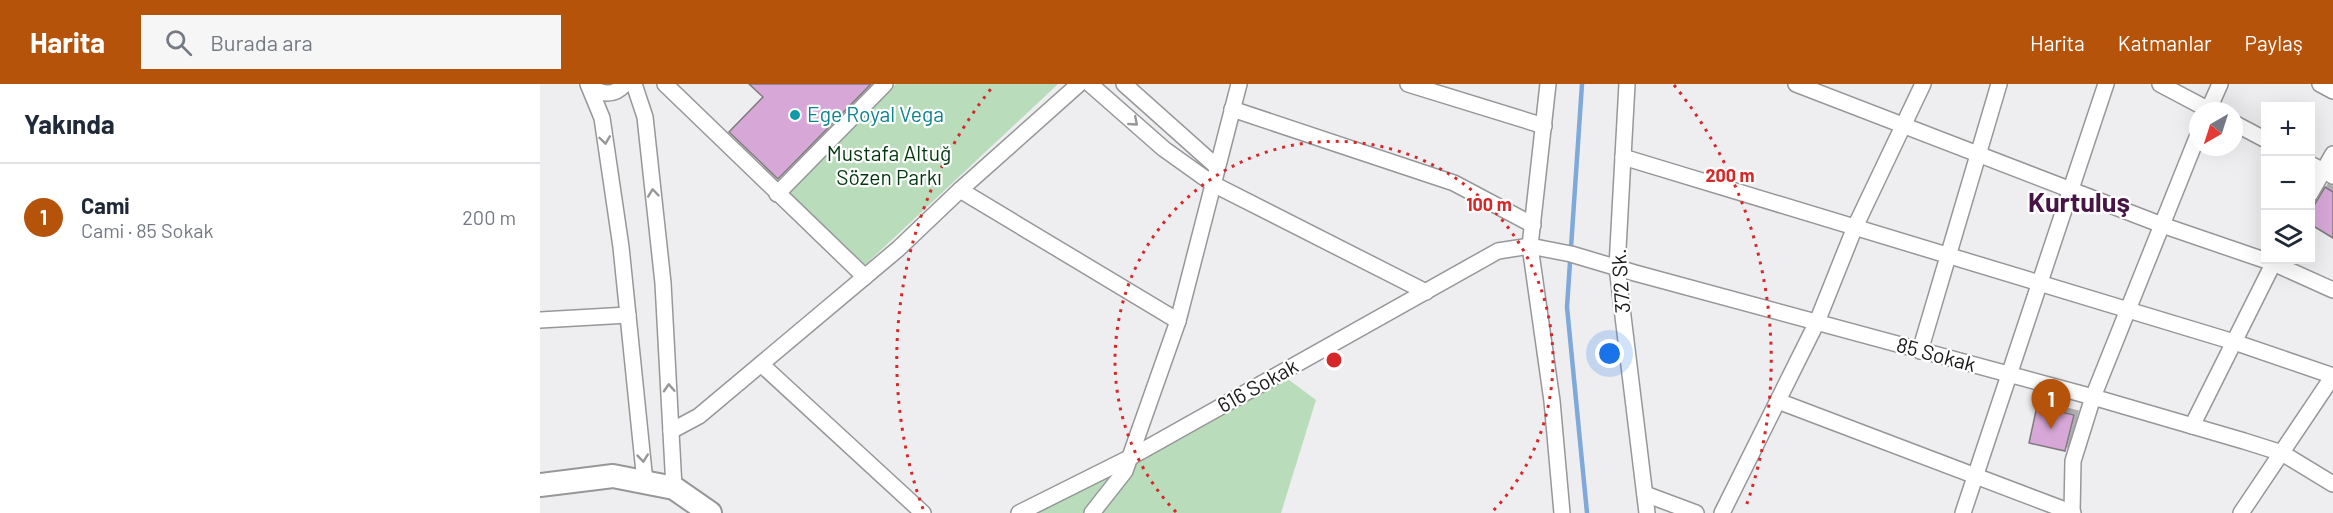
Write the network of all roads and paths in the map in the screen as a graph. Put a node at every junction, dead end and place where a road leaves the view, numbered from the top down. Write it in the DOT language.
graph roads {
  1 [pos="588,84"];
  2 [pos="625,84"];
  3 [pos="634,84"];
  4 [pos="665,84"];
  5 [pos="885,84"];
  6 [pos="1079,84"];
  7 [pos="1090,84"];
  8 [pos="1124,84"];
  9 [pos="1239,84"];
  10 [pos="1408,84"];
  11 [pos="1548,84"];
  12 [pos="1627,84"];
  13 [pos="1796,84"];
  14 [pos="1923,84"];
  15 [pos="1999,84"];
  16 [pos="2106,84"];
  17 [pos="2160,84"];
  18 [pos="2220,84"];
  19 [pos="2320,84"];
  20 [pos="2333,91"];
  21 [pos="2193,102"];
  22 [pos="2213,102"];
  23 [pos="1232,109"];
  24 [pos="1903,125"];
  25 [pos="1544,126"];
  26 [pos="2243,128"];
  27 [pos="2261,138"];
  28 [pos="1978,154"];
  29 [pos="2333,154"];
  30 [pos="2190,156"];
  31 [pos="1623,158"];
  32 [pos="1217,167"];
  33 [pos="2322,170"];
  34 [pos="1213,184"];
  35 [pos="2315,184"];
  36 [pos="960,190"];
  37 [pos="2071,190"];
  38 [pos="777,194"];
  39 [pos="1533,225"];
  40 [pos="2162,225"];
  41 [pos="1855,227"];
  42 [pos="1530,246"];
  43 [pos="1948,255"];
  44 [pos="2261,257"];
  45 [pos="2273,264"];
  46 [pos="2280,264"];
  47 [pos="1617,267"];
  48 [pos="864,277"];
  49 [pos="2040,283"];
  50 [pos="2333,290"];
  51 [pos="1426,292"];
  52 [pos="2127,311"];
  53 [pos="628,315"];
  54 [pos="540,320"];
  55 [pos="1178,321"];
  56 [pos="1817,322"];
  57 [pos="2234,342"];
  58 [pos="1920,351"];
  59 [pos="761,364"];
  60 [pos="2009,375"];
  61 [pos="2333,376"];
  62 [pos="2093,397"];
  63 [pos="1778,401"];
  64 [pos="2192,426"];
  65 [pos="671,431"];
  66 [pos="2282,453"];
  67 [pos="1131,457"];
  68 [pos="1976,475"];
  69 [pos="645,482"];
  70 [pos="2333,484"];
  71 [pos="540,485"];
  72 [pos="674,488"];
  73 [pos="1645,494"];
  74 [pos="710,513"];
  75 [pos="923,513"];
  76 [pos="1018,513"];
  77 [pos="1092,513"];
  78 [pos="1562,513"];
  79 [pos="1647,513"];
  80 [pos="1696,513"];
  81 [pos="1722,513"];
  82 [pos="1964,513"];
  83 [pos="2072,513"];
  84 [pos="2241,513"];
  1 -- 2 [label="street"];
  1 -- 53 [label="street, one-way"];
  65 -- 3 [label="street, one-way"];
  4 -- 38 [label="street"];
  5 -- 38 [label="street"];
  6 -- 36 [label="street"];
  7 -- 34 [label="street, one-way"];
  8 -- 32 [label="street"];
  9 -- 23 [label="street"];
  10 -- 25 [label="street"];
  11 -- 25 [label="street"];
  12 -- 31 [label="street, 372 Sk."];
  13 -- 24 [label="street"];
  14 -- 24 [label="street"];
  15 -- 28 [label="street"];
  16 -- 37 [label="street"];
  17 -- 21 [label="street"];
  18 -- 22 [label="street"];
  19 -- 20 [label="street"];
  23 -- 32 [label="street"];
  23 -- 39 [label="street"];
  24 -- 28 [label="street"];
  24 -- 41 [label="street"];
  25 -- 39 [label="street"];
  26 -- 27 [label="street"];
  28 -- 37 [label="street"];
  28 -- 43 [label="street"];
  29 -- 33 [label="street"];
  30 -- 40 [label="street"];
  31 -- 41 [label="street"];
  31 -- 47 [label="street, 372 Sk."];
  32 -- 34 [label="street"];
  33 -- 35 [label="street"];
  34 -- 51 [label="street"];
  34 -- 55 [label="street"];
  36 -- 48 [label="street"];
  36 -- 55 [label="street"];
  37 -- 40 [label="street"];
  37 -- 49 [label="street"];
  38 -- 48 [label="street"];
  39 -- 42 [label="street"];
  40 -- 44 [label="street"];
  40 -- 52 [label="street"];
  41 -- 43 [label="street"];
  41 -- 56 [label="street"];
  42 -- 47 [label="street, 85 Sokak"];
  42 -- 51 [label="street, 616 Sokak"];
  42 -- 78 [label="street"];
  43 -- 49 [label="street"];
  43 -- 58 [label="street"];
  45 -- 57 [label="street"];
  46 -- 50 [label="street"];
  47 -- 56 [label="street, 85 Sokak"];
  47 -- 73 [label="street, 372 Sk."];
  48 -- 59 [label="street"];
  49 -- 52 [label="street"];
  49 -- 60 [label="street"];
  51 -- 67 [label="street, 616 Sokak"];
  52 -- 57 [label="street"];
  52 -- 62 [label="street"];
  53 -- 54 [label="street"];
  53 -- 69 [label="street, one-way"];
  55 -- 67 [label="street"];
  56 -- 58 [label="street, 85 Sokak"];
  56 -- 63 [label="street"];
  57 -- 61 [label="street"];
  57 -- 64 [label="street"];
  58 -- 60 [label="street, 85 Sokak"];
  59 -- 65 [label="street"];
  59 -- 75 [label="street"];
  60 -- 62 [label="street, 85 Sokak"];
  60 -- 68 [label="street"];
  61 -- 66 [label="street"];
  62 -- 64 [label="street, 85 Sokak"];
  62 -- 83 [label="street"];
  63 -- 68 [label="street"];
  63 -- 81 [label="street"];
  64 -- 66 [label="street, 85 Sokak"];
  65 -- 72 [label="street"];
  66 -- 70 [label="street, 85 Sokak"];
  66 -- 84 [label="street"];
  67 -- 76 [label="street, 616 Sokak"];
  67 -- 77 [label="street"];
  68 -- 82 [label="street"];
  68 -- 83 [label="street"];
  69 -- 71 [label="street"];
  69 -- 72 [label="street"];
  72 -- 74 [label="street"];
  73 -- 79 [label="street, 372 Sk."];
  73 -- 80 [label="street"];
}
